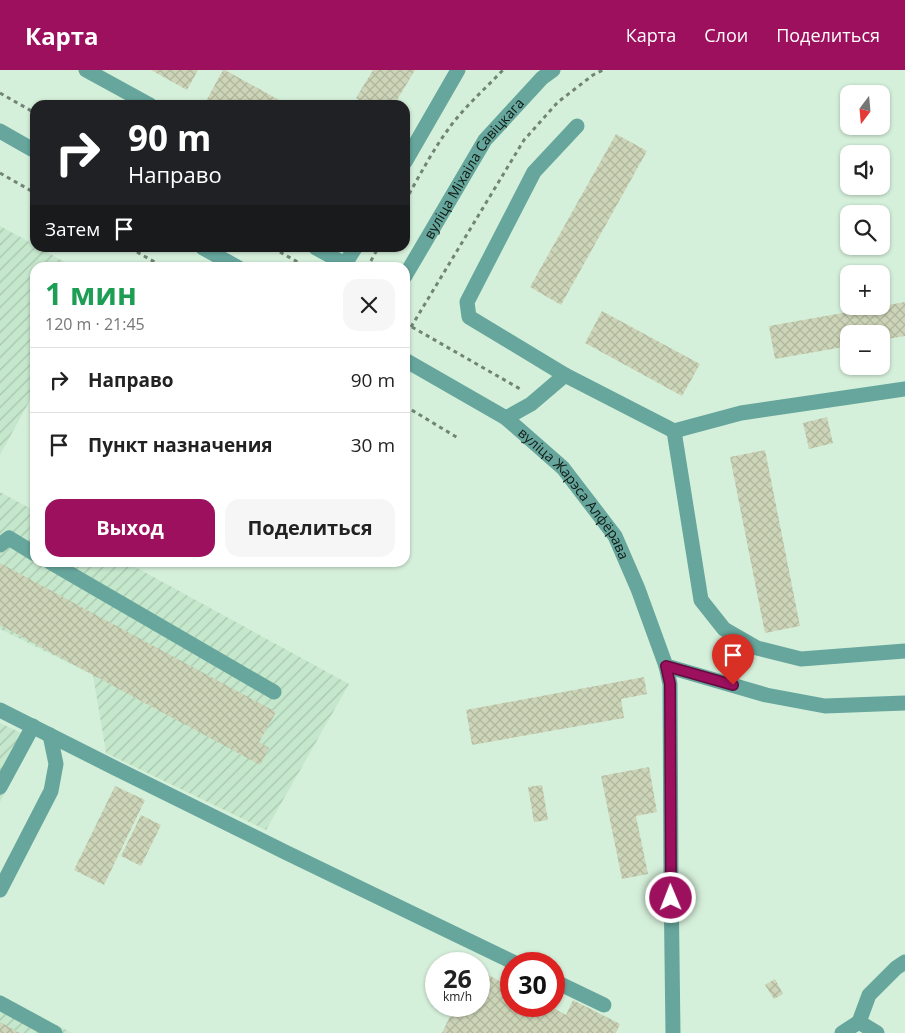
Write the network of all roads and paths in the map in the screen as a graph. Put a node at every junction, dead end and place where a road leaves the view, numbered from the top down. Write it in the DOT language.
graph roads {
  1 [pos="86,70"];
  2 [pos="458,70"];
  3 [pos="503,70"];
  4 [pos="552,70"];
  5 [pos="603,70"];
  6 [pos="0,93"];
  7 [pos="141,100"];
  8 [pos="30,110"];
  9 [pos="577,126"];
  10 [pos="0,131"];
  11 [pos="30,148"];
  12 [pos="410,153"];
  13 [pos="0,173"];
  14 [pos="30,190"];
  15 [pos="410,192"];
  16 [pos="137,252"];
  17 [pos="210,252"];
  18 [pos="280,252"];
  19 [pos="323,252"];
  20 [pos="154,262"];
  21 [pos="228,262"];
  22 [pos="298,262"];
  23 [pos="341,262"];
  24 [pos="410,268"];
  25 [pos="411,327"];
  26 [pos="410,363"];
  27 [pos="565,375"];
  28 [pos="905,389"];
  29 [pos="537,399"];
  30 [pos="410,409"];
  31 [pos="506,418"];
  32 [pos="674,431"];
  33 [pos="458,438"];
  34 [pos="0,545"];
  35 [pos="30,551"];
  36 [pos="59,567"];
  37 [pos="905,651"];
  38 [pos="666,666"];
  39 [pos="274,692"];
  40 [pos="905,703"];
  41 [pos="0,710"];
  42 [pos="33,726"];
  43 [pos="50,735"];
  44 [pos="0,787"];
  45 [pos="0,890"];
  46 [pos="500,956"];
  47 [pos="905,962"];
  48 [pos="565,986"];
  49 [pos="0,1003"];
  50 [pos="604,1005"];
  51 [pos="859,1022"];
  52 [pos="55,1033"];
  53 [pos="673,1033"];
  54 [pos="842,1033"];
  55 [pos="878,1033"];
  1 -- 7 [label="street"];
  2 -- 12 [label="street"];
  3 -- 15 [label="path"];
  4 -- 24 [label="street, вуліца Міхаіла Савіцкага"];
  5 -- 25 [label="path"];
  6 -- 8 [label="path"];
  9 -- 27 [label="street"];
  10 -- 11 [label="street"];
  13 -- 14 [label="path"];
  16 -- 20 [label="path"];
  17 -- 21 [label="street"];
  18 -- 22 [label="path"];
  19 -- 23 [label="street"];
  25 -- 29 [label="path"];
  26 -- 31 [label="street, вуліца Жарэса Алфёрава"];
  27 -- 29 [label="street"];
  27 -- 32 [label="street"];
  28 -- 32 [label="street"];
  29 -- 31 [label="street"];
  30 -- 33 [label="path"];
  31 -- 38 [label="street, вуліца Жарэса Алфёрава"];
  32 -- 37 [label="street"];
  34 -- 35 [label="street"];
  36 -- 39 [label="street"];
  38 -- 40 [label="street"];
  38 -- 53 [label="street, вуліца Жарэса Алфёрава"];
  41 -- 42 [label="street"];
  42 -- 43 [label="street"];
  42 -- 44 [label="street"];
  43 -- 45 [label="street"];
  43 -- 46 [label="street"];
  47 -- 51 [label="street"];
  48 -- 50 [label="street"];
  49 -- 52 [label="street"];
  51 -- 54 [label="street"];
  51 -- 55 [label="street"];
}
